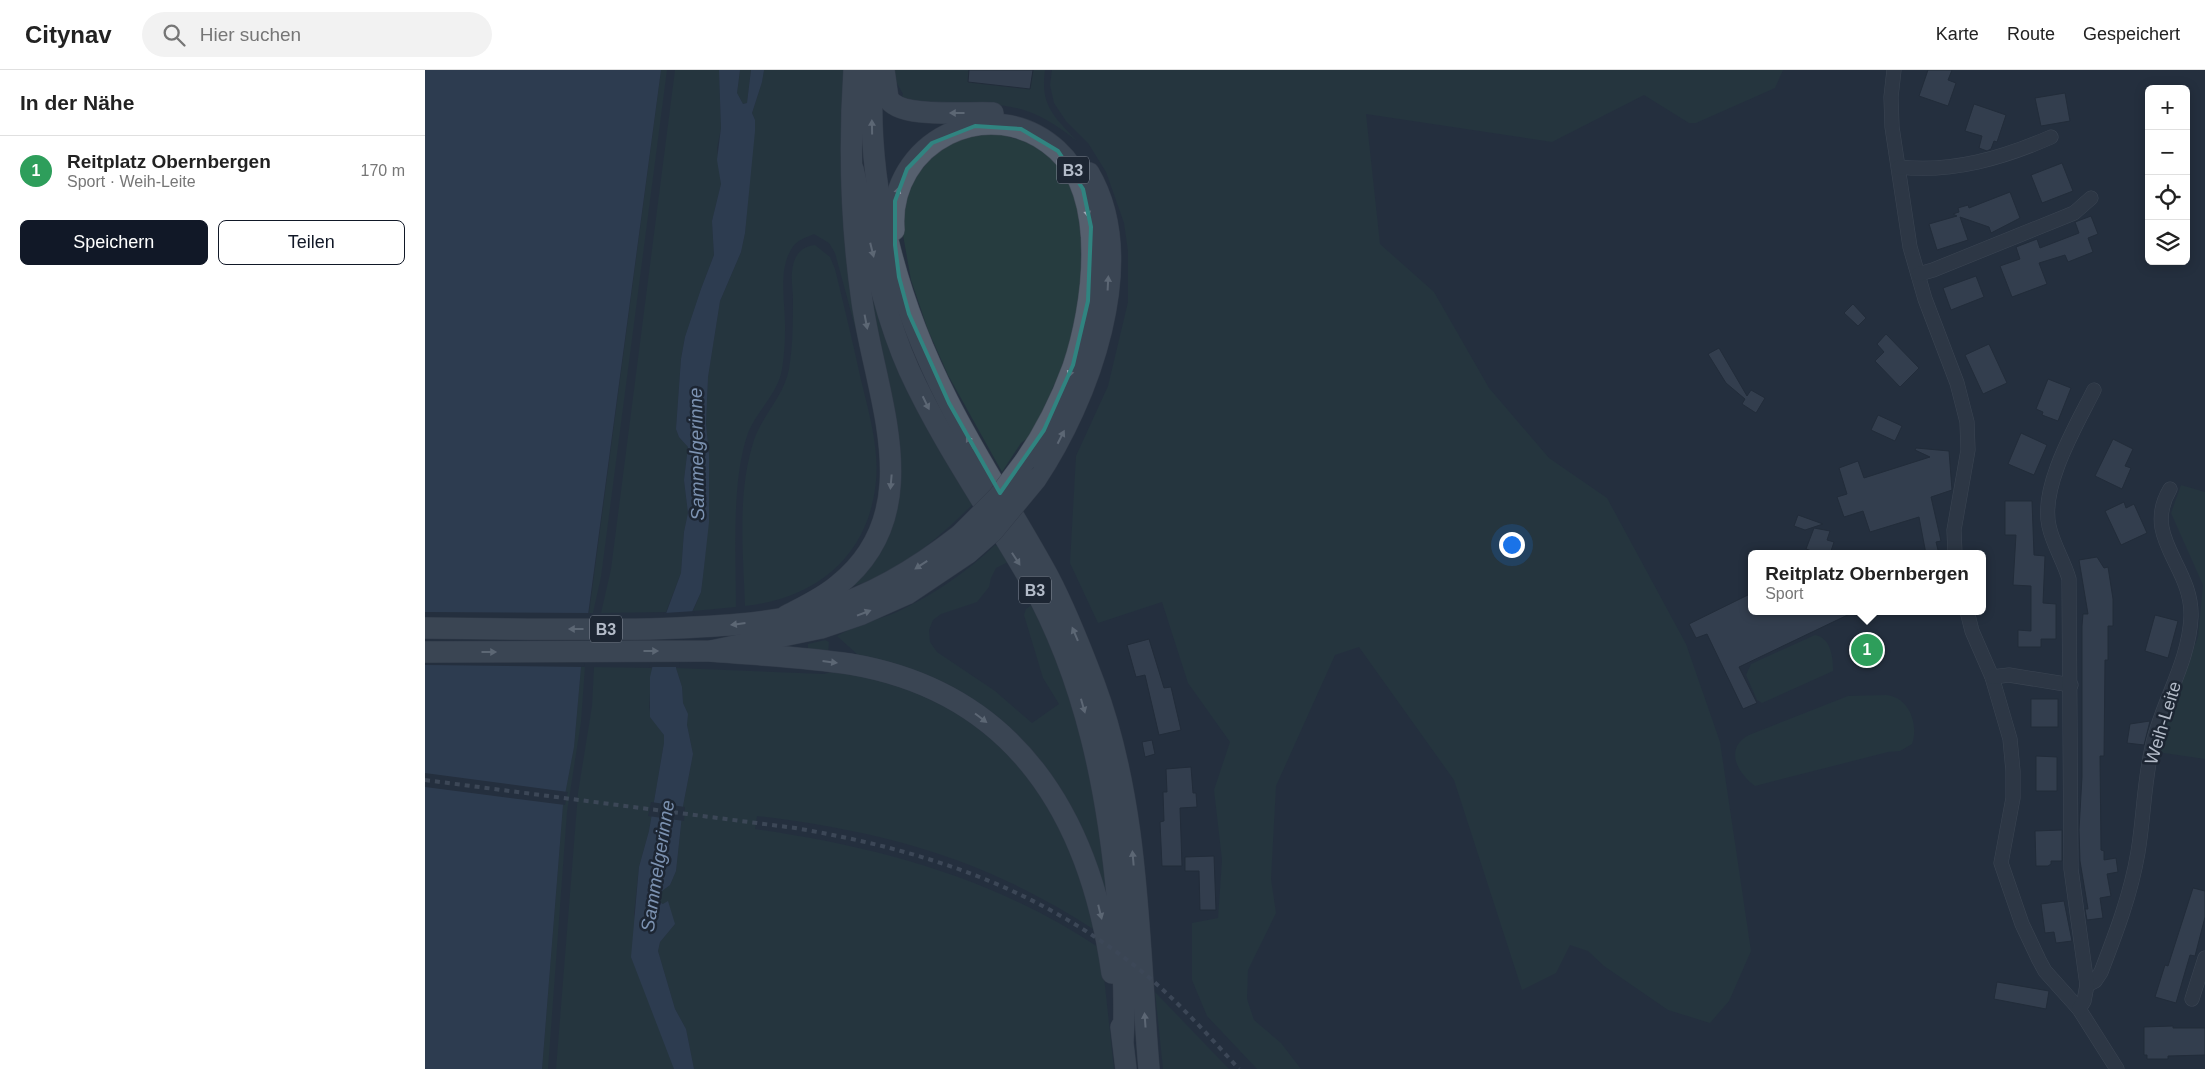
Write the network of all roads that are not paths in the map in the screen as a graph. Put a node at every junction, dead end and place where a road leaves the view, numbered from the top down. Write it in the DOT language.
graph roads {
  1 [pos="854,70"];
  2 [pos="873,70"];
  3 [pos="884,70"];
  4 [pos="1894,70"];
  5 [pos="2051,137"];
  6 [pos="1899,166"];
  7 [pos="853,169"];
  8 [pos="2091,198"];
  9 [pos="1919,274"];
  10 [pos="899,277"];
  11 [pos="2094,390"];
  12 [pos="1031,470"];
  13 [pos="2171,489"];
  14 [pos="1955,550"];
  15 [pos="1968,615"];
  16 [pos="785,626"];
  17 [pos="425,628"];
  18 [pos="711,651"];
  19 [pos="425,652"];
  20 [pos="1992,677"];
  21 [pos="2071,685"];
  22 [pos="2205,958"];
  23 [pos="2087,985"];
  24 [pos="2192,999"];
  25 [pos="2079,1009"];
  26 [pos="1123,1040"];
  27 [pos="1126,1069"];
  28 [pos="1149,1069"];
  29 [pos="2117,1069"];
  1 -- 7 [label="main road, B3"];
  10 -- 2 [label="main road, B3, one-way"];
  12 -- 3 [label="main road, B3, one-way"];
  4 -- 6 [label="street"];
  5 -- 6 [label="street"];
  6 -- 9 [label="street"];
  7 -- 16 [label="main road, one-way"];
  7 -- 26 [label="main road, B3, one-way"];
  8 -- 9 [label="street"];
  9 -- 14 [label="street"];
  10 -- 12 [label="main road, B3, one-way"];
  28 -- 10 [label="main road, B3, one-way"];
  11 -- 21 [label="street, Weih-Leite"];
  12 -- 16 [label="main road, B3, bridge"];
  13 -- 23 [label="street, Weih-Leite"];
  15 -- 20 [label="street"];
  16 -- 17 [label="main road, B3, one-way"];
  16 -- 18 [label="main road, B3"];
  19 -- 18 [label="main road, B3, one-way"];
  18 -- 26 [label="main road, B3, one-way"];
  20 -- 21 [label="street"];
  20 -- 25 [label="street"];
  21 -- 23 [label="street, Weih-Leite"];
  22 -- 24 [label="street"];
  23 -- 25 [label="street, Weih-Leite"];
  25 -- 29 [label="street"];
  26 -- 27 [label="main road, B3"];
}
